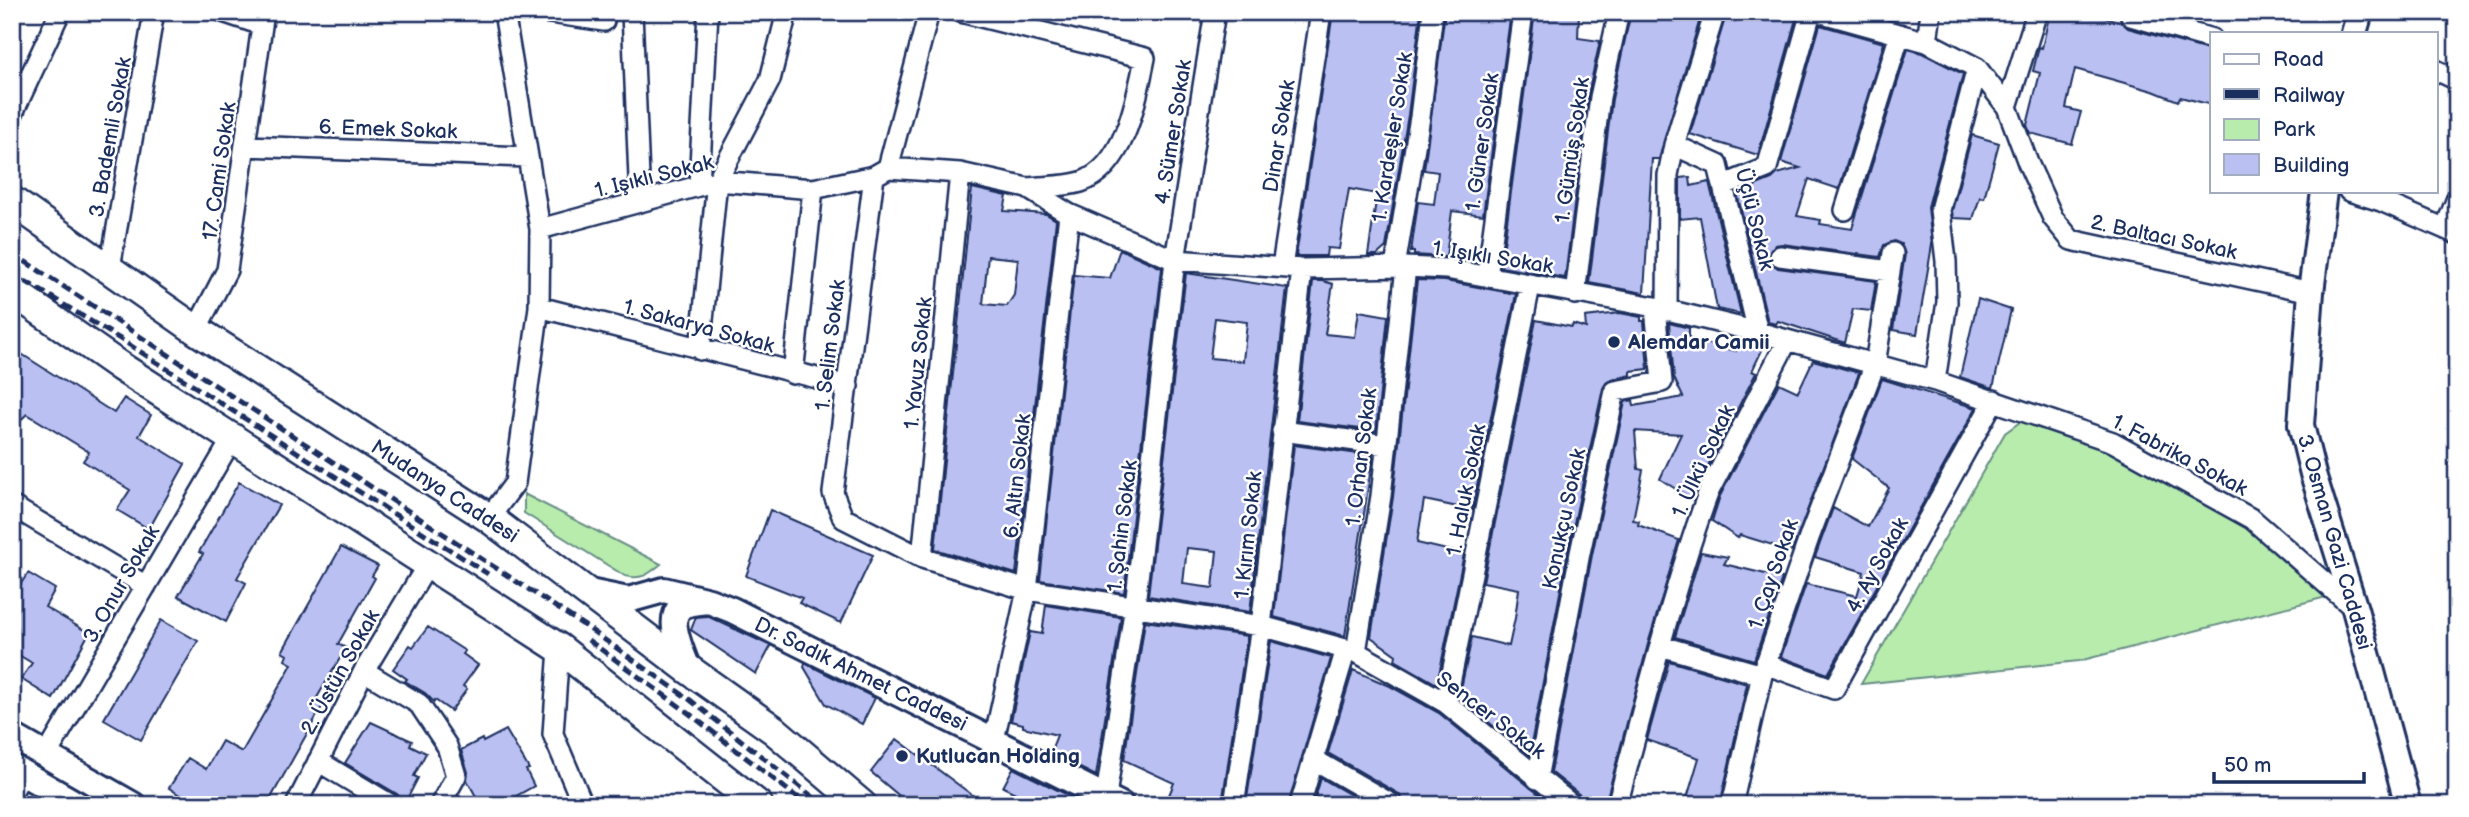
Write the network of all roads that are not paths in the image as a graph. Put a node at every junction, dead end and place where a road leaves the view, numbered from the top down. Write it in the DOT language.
graph roads {
  1 [pos="60,12"];
  2 [pos="154,12"];
  3 [pos="223,12"];
  4 [pos="505,12"];
  5 [pos="543,12"];
  6 [pos="632,12"];
  7 [pos="708,12"];
  8 [pos="787,12"];
  9 [pos="929,12"];
  10 [pos="961,12"];
  11 [pos="1215,12"];
  12 [pos="1321,12"];
  13 [pos="1433,12"];
  14 [pos="1523,12"];
  15 [pos="1619,12"];
  16 [pos="1715,12"];
  17 [pos="1811,12"];
  18 [pos="1819,12"];
  19 [pos="1931,12"];
  20 [pos="2037,12"];
  21 [pos="1845,16"];
  22 [pos="2131,16"];
  23 [pos="263,18"];
  24 [pos="604,21"];
  25 [pos="1900,34"];
  26 [pos="2210,38"];
  27 [pos="1927,42"];
  28 [pos="1977,68"];
  29 [pos="2438,71"];
  30 [pos="2457,80"];
  31 [pos="2007,107"];
  32 [pos="12,115"];
  33 [pos="1674,145"];
  34 [pos="247,146"];
  35 [pos="527,157"];
  36 [pos="881,172"];
  37 [pos="960,173"];
  38 [pos="708,183"];
  39 [pos="1724,185"];
  40 [pos="1027,188"];
  41 [pos="813,189"];
  42 [pos="2324,192"];
  43 [pos="2356,192"];
  44 [pos="2383,196"];
  45 [pos="2457,198"];
  46 [pos="12,201"];
  47 [pos="640,202"];
  48 [pos="1845,210"];
  49 [pos="1069,214"];
  50 [pos="540,229"];
  51 [pos="2451,232"];
  52 [pos="1780,256"];
  53 [pos="1175,260"];
  54 [pos="1400,267"];
  55 [pos="110,268"];
  56 [pos="1292,268"];
  57 [pos="1487,277"];
  58 [pos="1530,286"];
  59 [pos="12,291"];
  60 [pos="2311,292"];
  61 [pos="1576,294"];
  62 [pos="539,307"];
  63 [pos="1661,309"];
  64 [pos="196,330"];
  65 [pos="1758,332"];
  66 [pos="1787,341"];
  67 [pos="700,350"];
  68 [pos="1875,364"];
  69 [pos="793,374"];
  70 [pos="1935,381"];
  71 [pos="848,386"];
  72 [pos="1994,401"];
  73 [pos="1282,431"];
  74 [pos="233,436"];
  75 [pos="1386,445"];
  76 [pos="12,506"];
  77 [pos="489,518"];
  78 [pos="843,519"];
  79 [pos="922,558"];
  80 [pos="428,564"];
  81 [pos="146,586"];
  82 [pos="1027,590"];
  83 [pos="589,592"];
  84 [pos="709,601"];
  85 [pos="1135,605"];
  86 [pos="2355,609"];
  87 [pos="1261,626"];
  88 [pos="1661,646"];
  89 [pos="559,649"];
  90 [pos="1351,650"];
  91 [pos="688,668"];
  92 [pos="1764,669"];
  93 [pos="364,671"];
  94 [pos="1446,703"];
  95 [pos="12,736"];
  96 [pos="994,740"];
  97 [pos="47,756"];
  98 [pos="1313,760"];
  99 [pos="318,761"];
  100 [pos="16,777"];
  101 [pos="1537,779"];
  102 [pos="1113,801"];
  103 [pos="78,805"];
  104 [pos="133,805"];
  105 [pos="296,805"];
  106 [pos="391,805"];
  107 [pos="440,805"];
  108 [pos="583,805"];
  109 [pos="758,805"];
  110 [pos="862,805"];
  111 [pos="1234,805"];
  112 [pos="1300,805"];
  113 [pos="1393,805"];
  114 [pos="1572,805"];
  115 [pos="1618,805"];
  116 [pos="1732,805"];
  117 [pos="2408,805"];
  1 -- 32 [label="street"];
  2 -- 55 [label="street, 3. Bademli Sokak"];
  3 -- 23 [label="street"];
  4 -- 35 [label="street"];
  5 -- 24 [label="street"];
  6 -- 47 [label="street"];
  7 -- 38 [label="street"];
  8 -- 38 [label="street"];
  9 -- 36 [label="street, 1. Selim Sokak"];
  10 -- 40 [label="street, 1. Işıklı Sokak"];
  11 -- 53 [label="street, 4. Sümer Sokak"];
  12 -- 56 [label="street, Dinar Sokak"];
  13 -- 54 [label="street, 1. Kardeşler Sokak"];
  14 -- 57 [label="street, 1. Güner Sokak"];
  15 -- 61 [label="street, 1. Gümüş Sokak"];
  16 -- 33 [label="street"];
  17 -- 39 [label="street"];
  18 -- 21 [label="street"];
  19 -- 27 [label="street"];
  20 -- 31 [label="street"];
  21 -- 25 [label="street"];
  22 -- 26 [label="street"];
  23 -- 34 [label="street, 17. Cami Sokak"];
  25 -- 27 [label="street"];
  25 -- 48 [label="street"];
  27 -- 28 [label="street"];
  28 -- 31 [label="street, 2. Baltacı Sokak"];
  28 -- 70 [label="street"];
  29 -- 30 [label="street"];
  31 -- 60 [label="street, 2. Baltacı Sokak"];
  33 -- 39 [label="street, Üçlü Sokak"];
  33 -- 63 [label="street"];
  34 -- 35 [label="street, 6. Emek Sokak"];
  34 -- 64 [label="street, 17. Cami Sokak"];
  35 -- 50 [label="street"];
  36 -- 37 [label="street, 1. Işıklı Sokak"];
  36 -- 41 [label="street, 1. Işıklı Sokak"];
  36 -- 71 [label="street, 1. Selim Sokak"];
  37 -- 40 [label="street, 1. Işıklı Sokak"];
  37 -- 79 [label="street, 1. Yavuz Sokak"];
  38 -- 41 [label="street, 1. Işıklı Sokak"];
  38 -- 47 [label="street, 1. Işıklı Sokak"];
  38 -- 67 [label="street"];
  39 -- 65 [label="street, Üçlü Sokak"];
  40 -- 49 [label="street, 1. Işıklı Sokak"];
  41 -- 69 [label="street"];
  42 -- 60 [label="main road, 3. Osman Gazi Caddesi"];
  43 -- 44 [label="street"];
  44 -- 51 [label="street"];
  45 -- 51 [label="street"];
  46 -- 55 [label="highway, Mudanya Caddesi"];
  47 -- 50 [label="street, 1. Işıklı Sokak"];
  49 -- 53 [label="street, 1. Işıklı Sokak"];
  49 -- 82 [label="street, 6. Altın Sokak"];
  50 -- 62 [label="street"];
  52 -- 68 [label="street, 1. Çay Sokak"];
  53 -- 56 [label="street, 1. Işıklı Sokak"];
  53 -- 85 [label="street, 1. Şahin Sokak"];
  54 -- 56 [label="street, 1. Işıklı Sokak"];
  54 -- 57 [label="street, 1. Işıklı Sokak"];
  54 -- 75 [label="street, 1. Orhan Sokak"];
  55 -- 64 [label="highway, Mudanya Caddesi"];
  56 -- 73 [label="street, 1. Kırım Sokak"];
  57 -- 58 [label="street, 1. Işıklı Sokak"];
  58 -- 61 [label="street, 1. Işıklı Sokak"];
  58 -- 94 [label="street, 1. Haluk Sokak"];
  59 -- 74 [label="highway"];
  60 -- 86 [label="main road, 3. Osman Gazi Caddesi"];
  61 -- 63 [label="street, 1. Işıklı Sokak"];
  62 -- 67 [label="street, 1. Sakarya Sokak"];
  62 -- 77 [label="street"];
  63 -- 65 [label="street, 1. Işıklı Sokak"];
  63 -- 101 [label="street, Konukçu Sokak"];
  64 -- 77 [label="highway, Mudanya Caddesi"];
  65 -- 66 [label="street, 1. Işıklı Sokak"];
  66 -- 68 [label="street, 1. Işıklı Sokak"];
  66 -- 88 [label="street, 1. Ülkü Sokak"];
  67 -- 69 [label="street, 1. Sakarya Sokak"];
  68 -- 70 [label="street, 1. Fabrika Sokak"];
  68 -- 92 [label="street, 1. Çay Sokak"];
  69 -- 71 [label="street, 1. Sakarya Sokak"];
  70 -- 72 [label="street, 1. Fabrika Sokak"];
  71 -- 78 [label="street, 1. Selim Sokak"];
  72 -- 86 [label="street, 1. Fabrika Sokak"];
  72 -- 92 [label="street, 4. Ay Sokak"];
  73 -- 75 [label="street"];
  73 -- 87 [label="street, 1. Kırım Sokak"];
  74 -- 80 [label="highway"];
  74 -- 81 [label="street, 3. Onur Sokak"];
  75 -- 90 [label="street, 1. Orhan Sokak"];
  76 -- 81 [label="street"];
  77 -- 83 [label="highway, Mudanya Caddesi"];
  78 -- 79 [label="street, Sencer Sokak"];
  79 -- 82 [label="street, Sencer Sokak"];
  80 -- 89 [label="highway"];
  80 -- 93 [label="street, 2. Üstün Sokak"];
  81 -- 97 [label="street, 3. Onur Sokak"];
  82 -- 85 [label="street, Sencer Sokak"];
  82 -- 96 [label="street, 6. Altın Sokak"];
  83 -- 84 [label="main road, Dr. Sadık Ahmet Caddesi"];
  83 -- 91 [label="highway, Mudanya Caddesi"];
  84 -- 91 [label="main road"];
  84 -- 96 [label="main road, Dr. Sadık Ahmet Caddesi"];
  85 -- 87 [label="street, Sencer Sokak"];
  85 -- 102 [label="street, 1. Şahin Sokak"];
  86 -- 117 [label="main road, 3. Osman Gazi Caddesi"];
  87 -- 90 [label="street, Sencer Sokak"];
  87 -- 111 [label="street, 1. Kırım Sokak"];
  88 -- 92 [label="street"];
  88 -- 115 [label="street, 1. Ülkü Sokak"];
  89 -- 108 [label="street"];
  89 -- 109 [label="highway"];
  90 -- 94 [label="street, Sencer Sokak"];
  90 -- 98 [label="street, 1. Orhan Sokak"];
  91 -- 110 [label="highway, Mudanya Caddesi"];
  92 -- 116 [label="street, 1. Çay Sokak"];
  93 -- 99 [label="street, 2. Üstün Sokak"];
  93 -- 107 [label="street"];
  94 -- 101 [label="street, Sencer Sokak"];
  95 -- 97 [label="main road"];
  96 -- 102 [label="main road, Dr. Sadık Ahmet Caddesi"];
  97 -- 104 [label="main road"];
  98 -- 112 [label="street, 1. Orhan Sokak"];
  98 -- 113 [label="street"];
  99 -- 105 [label="street, 2. Üstün Sokak"];
  99 -- 106 [label="street"];
  100 -- 103 [label="main road"];
  101 -- 114 [label="street, Sencer Sokak"];
}
